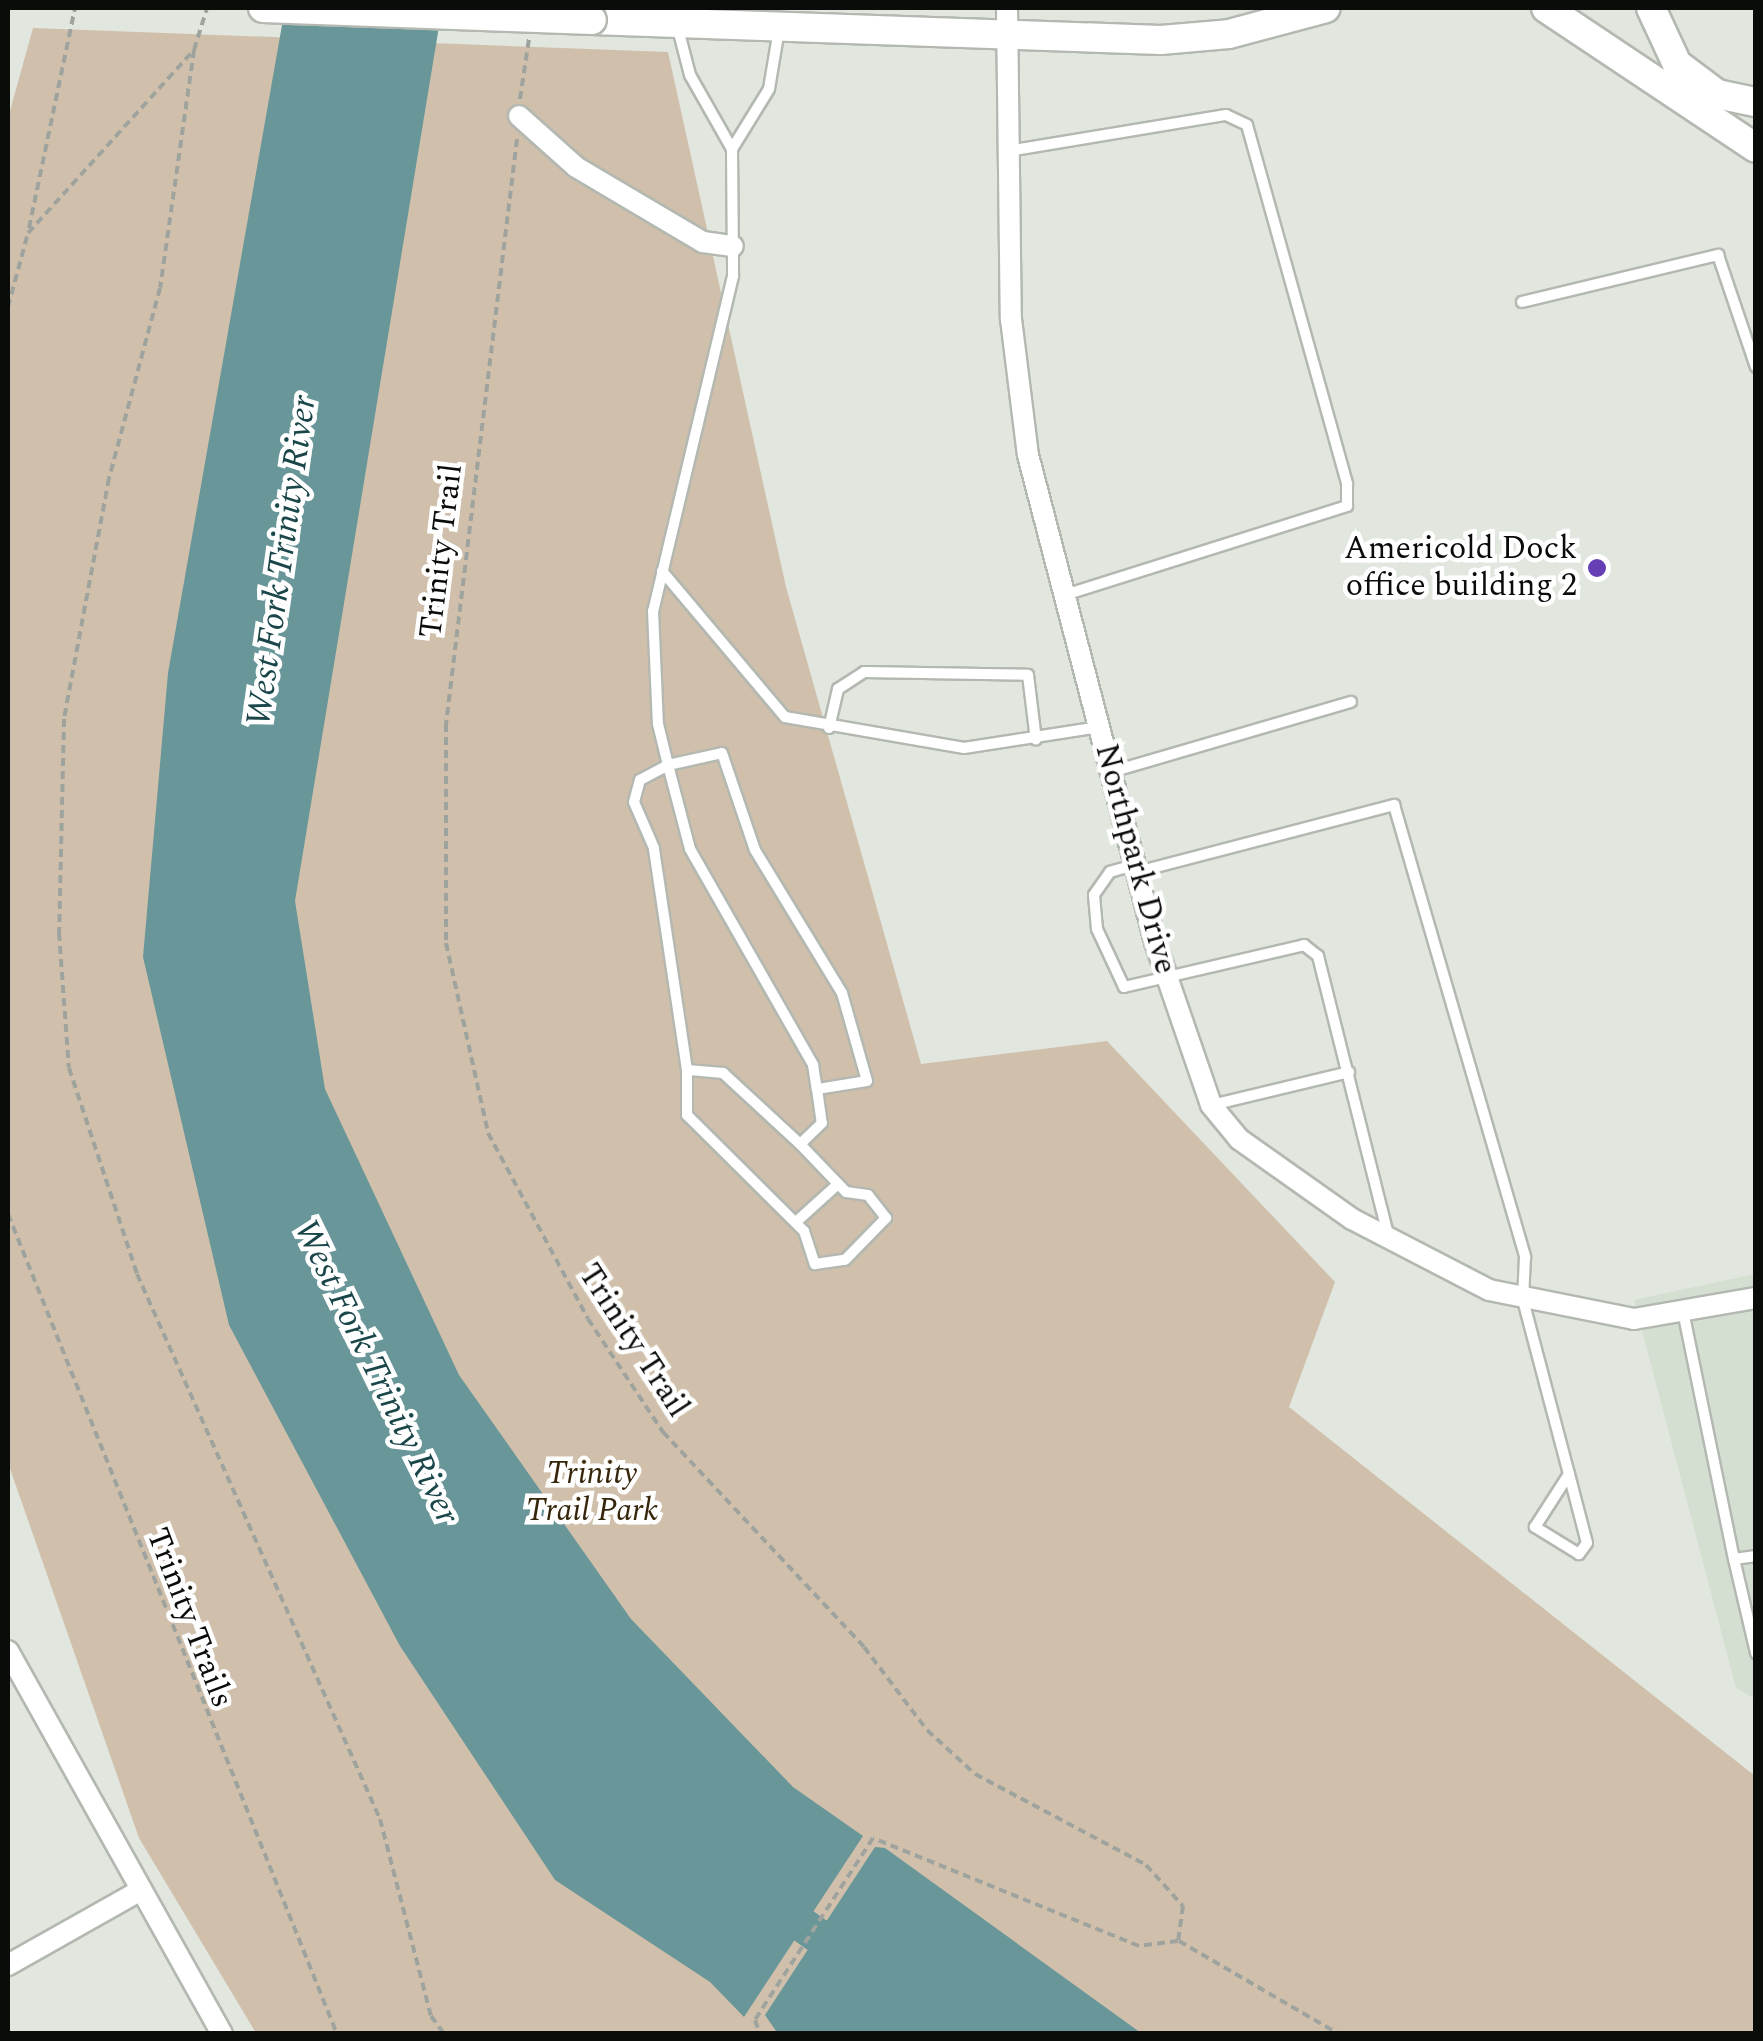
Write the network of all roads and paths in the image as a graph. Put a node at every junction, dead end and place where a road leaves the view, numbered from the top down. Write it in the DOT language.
graph roads {
  1 [pos="75,8"];
  2 [pos="206,8"];
  3 [pos="263,8"];
  4 [pos="1007,8"];
  5 [pos="1326,8"];
  6 [pos="1546,8"];
  7 [pos="1651,8"];
  8 [pos="745,18"];
  9 [pos="796,22"];
  10 [pos="531,24"];
  11 [pos="676,24"];
  12 [pos="1005,40"];
  13 [pos="194,50"];
  14 [pos="1756,102"];
  15 [pos="519,116"];
  16 [pos="1721,121"];
  17 [pos="1756,122"];
  18 [pos="1756,148"];
  19 [pos="732,149"];
  20 [pos="1008,151"];
  21 [pos="28,233"];
  22 [pos="733,246"];
  23 [pos="1522,302"];
  24 [pos="8,307"];
  25 [pos="1756,367"];
  26 [pos="662,572"];
  27 [pos="1065,595"];
  28 [pos="1351,702"];
  29 [pos="1099,727"];
  30 [pos="829,728"];
  31 [pos="1036,740"];
  32 [pos="668,765"];
  33 [pos="1111,772"];
  34 [pos="1136,868"];
  35 [pos="1168,982"];
  36 [pos="687,1070"];
  37 [pos="1349,1072"];
  38 [pos="816,1089"];
  39 [pos="1211,1105"];
  40 [pos="800,1144"];
  41 [pos="838,1184"];
  42 [pos="8,1214"];
  43 [pos="796,1222"];
  44 [pos="1389,1240"];
  45 [pos="1756,1298"];
  46 [pos="1522,1300"];
  47 [pos="1683,1312"];
  48 [pos="1569,1474"];
  49 [pos="1756,1556"];
  50 [pos="1734,1559"];
  51 [pos="8,1651"];
  52 [pos="1756,1653"];
  53 [pos="141,1890"];
  54 [pos="1178,1941"];
  55 [pos="8,1965"];
  56 [pos="222,2034"];
  57 [pos="337,2034"];
  58 [pos="444,2034"];
  59 [pos="760,2034"];
  60 [pos="1339,2034"];
  1 -- 21 [label="path"];
  2 -- 13 [label="path"];
  3 -- 11 [label="street, bridge"];
  4 -- 12 [label="street, Northpark Drive"];
  5 -- 12 [label="street"];
  6 -- 16 [label="street"];
  7 -- 14 [label="street"];
  8 -- 9 [label="street"];
  8 -- 11 [label="street"];
  9 -- 12 [label="street"];
  9 -- 19 [label="lane"];
  10 -- 15 [label="path, Trinity Trail"];
  11 -- 19 [label="lane"];
  12 -- 20 [label="street, Northpark Drive"];
  13 -- 21 [label="path"];
  13 -- 58 [label="path"];
  15 -- 22 [label="street"];
  15 -- 54 [label="path, Trinity Trail"];
  16 -- 17 [label="street"];
  16 -- 18 [label="street"];
  19 -- 22 [label="lane"];
  20 -- 27 [label="street, Northpark Drive"];
  20 -- 27 [label="lane"];
  21 -- 24 [label="path"];
  22 -- 26 [label="lane"];
  23 -- 25 [label="lane"];
  26 -- 30 [label="lane"];
  26 -- 32 [label="lane"];
  27 -- 29 [label="street, Northpark Drive"];
  28 -- 33 [label="lane"];
  29 -- 31 [label="lane"];
  29 -- 33 [label="street, Northpark Drive"];
  30 -- 31 [label="lane"];
  30 -- 31 [label="lane"];
  32 -- 36 [label="lane"];
  32 -- 38 [label="lane"];
  32 -- 38 [label="lane"];
  33 -- 34 [label="street, Northpark Drive"];
  34 -- 35 [label="street, Northpark Drive"];
  34 -- 35 [label="lane"];
  34 -- 46 [label="lane"];
  35 -- 37 [label="lane"];
  35 -- 39 [label="street, Northpark Drive"];
  36 -- 40 [label="lane"];
  36 -- 43 [label="lane"];
  37 -- 39 [label="lane"];
  37 -- 44 [label="lane"];
  38 -- 40 [label="lane"];
  39 -- 44 [label="street, Northpark Drive"];
  40 -- 41 [label="lane"];
  41 -- 43 [label="lane"];
  41 -- 43 [label="lane"];
  42 -- 57 [label="path, Trinity Trails"];
  44 -- 46 [label="street, Northpark Drive"];
  45 -- 47 [label="street, Northpark Drive"];
  46 -- 47 [label="street, Northpark Drive"];
  46 -- 48 [label="lane"];
  47 -- 50 [label="lane"];
  48 -- 48 [label="lane"];
  49 -- 50 [label="lane"];
  50 -- 52 [label="lane"];
  51 -- 53 [label="street"];
  53 -- 55 [label="street"];
  53 -- 56 [label="street"];
  54 -- 59 [label="path"];
  54 -- 60 [label="path"];
}
